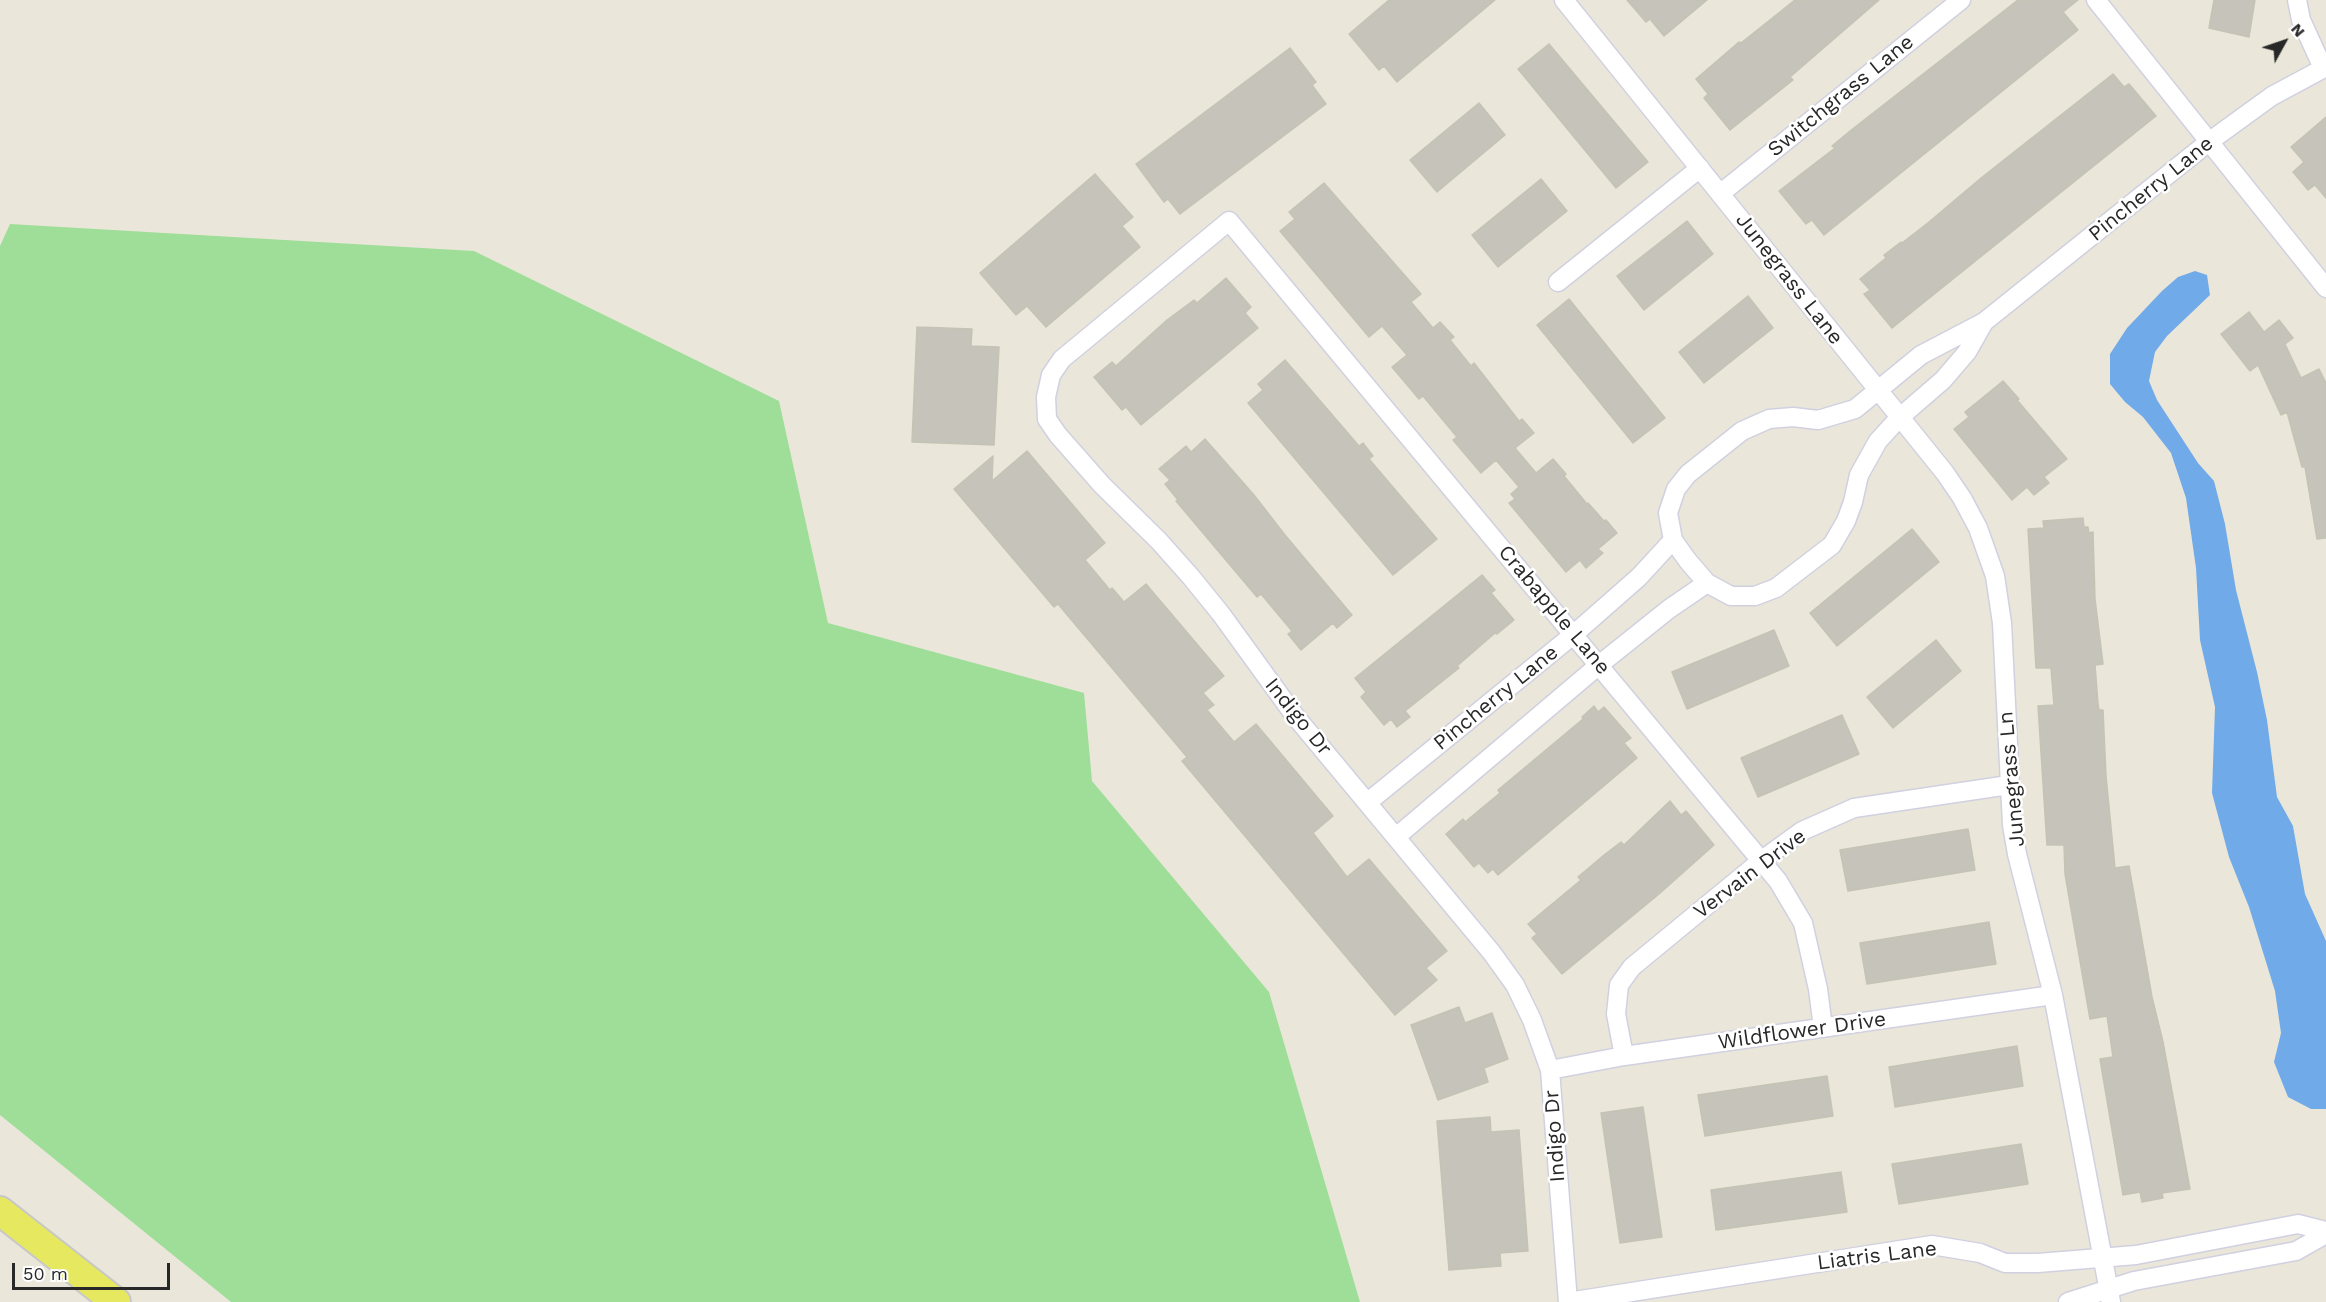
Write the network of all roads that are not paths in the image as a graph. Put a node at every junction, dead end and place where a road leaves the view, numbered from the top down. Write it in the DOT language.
graph roads {
  1 [pos="1564,0"];
  2 [pos="1961,0"];
  3 [pos="2096,0"];
  4 [pos="2297,0"];
  5 [pos="2324,68"];
  6 [pos="2210,141"];
  7 [pos="1700,168"];
  8 [pos="1721,193"];
  9 [pos="1228,220"];
  10 [pos="1558,282"];
  11 [pos="2326,288"];
  12 [pos="1984,322"];
  13 [pos="1877,390"];
  14 [pos="1899,418"];
  15 [pos="1673,540"];
  16 [pos="1707,583"];
  17 [pos="1573,635"];
  18 [pos="1599,665"];
  19 [pos="2009,785"];
  20 [pos="1368,802"];
  21 [pos="1396,837"];
  22 [pos="1762,860"];
  23 [pos="2054,995"];
  24 [pos="1823,1028"];
  25 [pos="1624,1056"];
  26 [pos="1550,1070"];
  27 [pos="0,1211"];
  28 [pos="2326,1232"];
  29 [pos="2104,1257"];
  30 [pos="2110,1296"];
  31 [pos="116,1302"];
  32 [pos="1568,1302"];
  33 [pos="2068,1302"];
  1 -- 7 [label="street, Junegrass Lane"];
  2 -- 8 [label="street, Switchgrass Lane"];
  3 -- 6 [label="street"];
  4 -- 5 [label="street"];
  5 -- 6 [label="street, Pincherry Lane"];
  6 -- 11 [label="street"];
  6 -- 12 [label="street, Pincherry Lane"];
  7 -- 8 [label="street, Junegrass Lane"];
  7 -- 10 [label="street"];
  8 -- 13 [label="street, Junegrass Lane"];
  9 -- 17 [label="street, Crabapple Lane"];
  9 -- 20 [label="street, Indigo Dr"];
  12 -- 13 [label="street, Pincherry Lane"];
  12 -- 14 [label="street, Pincherry Lane"];
  13 -- 14 [label="street, Junegrass Ln"];
  13 -- 15 [label="street, Pincherry Lane"];
  14 -- 16 [label="street, Pincherry Lane"];
  14 -- 19 [label="street, Junegrass Ln"];
  15 -- 16 [label="street, Pincherry Lane"];
  15 -- 17 [label="street, Pincherry Lane"];
  16 -- 18 [label="street, Pincherry Lane"];
  17 -- 18 [label="street, Crabapple Lane"];
  17 -- 20 [label="street, Pincherry Lane"];
  18 -- 21 [label="street, Pincherry Lane"];
  18 -- 22 [label="street, Crabapple Lane"];
  19 -- 22 [label="street, Vervain Drive"];
  19 -- 23 [label="street, Junegrass Ln"];
  20 -- 21 [label="street, Indigo Dr"];
  21 -- 26 [label="street, Indigo Dr"];
  22 -- 24 [label="street, Crabapple Lane"];
  22 -- 25 [label="street, Vervain Drive"];
  23 -- 24 [label="street, Wildflower Drive"];
  23 -- 29 [label="street, Junegrass Ln"];
  24 -- 25 [label="street, Wildflower Drive"];
  25 -- 26 [label="street, Wildflower Drive"];
  26 -- 32 [label="street, Indigo Dr"];
  27 -- 31 [label="main road"];
  28 -- 29 [label="street, Liatris Lane"];
  28 -- 30 [label="street, Liatris Lane"];
  29 -- 30 [label="street, Junegrass Ln"];
  29 -- 32 [label="street, Liatris Lane"];
  30 -- 33 [label="street, Liatris Lane"];
}
